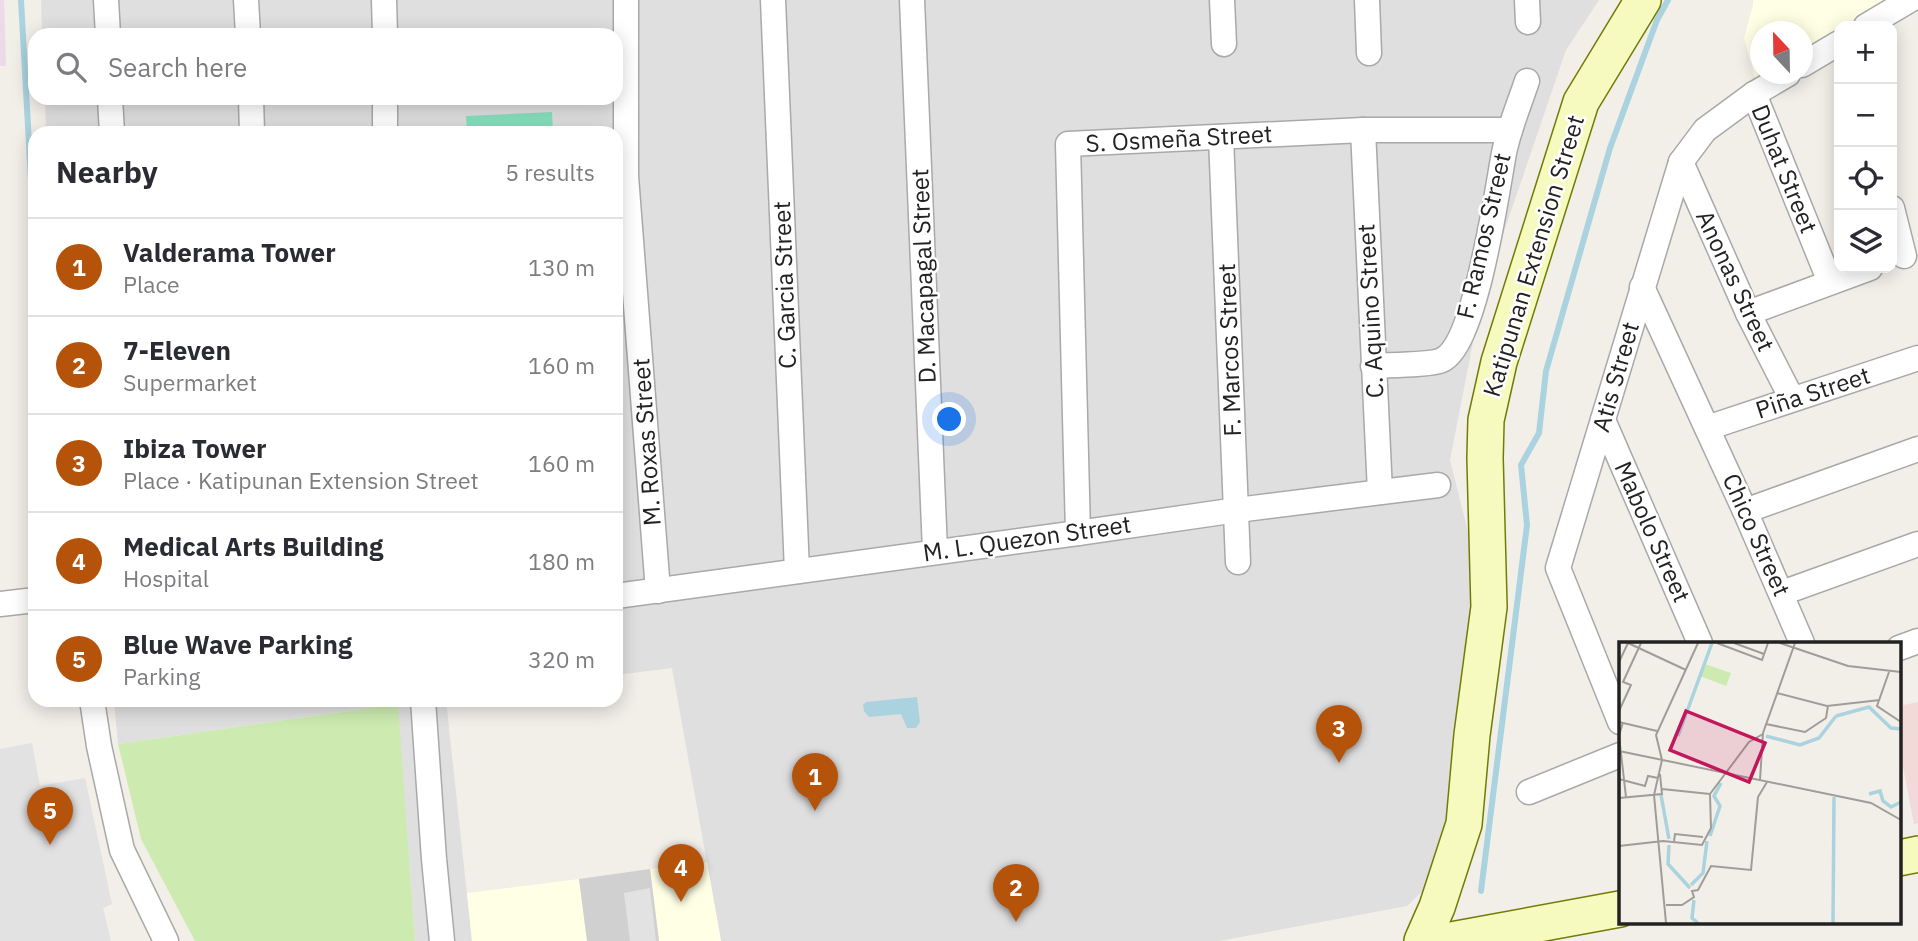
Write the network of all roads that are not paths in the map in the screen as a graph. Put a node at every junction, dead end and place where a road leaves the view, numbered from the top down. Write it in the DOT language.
graph roads {
  1 [pos="106,0"];
  2 [pos="246,0"];
  3 [pos="384,0"];
  4 [pos="626,0"];
  5 [pos="773,0"];
  6 [pos="912,0"];
  7 [pos="1222,0"];
  8 [pos="1367,0"];
  9 [pos="1643,0"];
  10 [pos="1910,0"];
  11 [pos="1875,21"];
  12 [pos="107,28"];
  13 [pos="248,28"];
  14 [pos="385,28"];
  15 [pos="1224,44"];
  16 [pos="1834,46"];
  17 [pos="1369,53"];
  18 [pos="1813,58"];
  19 [pos="1527,81"];
  20 [pos="1771,84"];
  21 [pos="1754,94"];
  22 [pos="110,105"];
  23 [pos="251,105"];
  24 [pos="385,105"];
  25 [pos="112,126"];
  26 [pos="252,126"];
  27 [pos="385,126"];
  28 [pos="1363,130"];
  29 [pos="1510,130"];
  30 [pos="1221,138"];
  31 [pos="1681,162"];
  32 [pos="1893,210"];
  33 [pos="1905,256"];
  34 [pos="1856,273"];
  35 [pos="1830,282"];
  36 [pos="1642,287"];
  37 [pos="1748,313"];
  38 [pos="1918,358"];
  39 [pos="1373,366"];
  40 [pos="1792,399"];
  41 [pos="1603,421"];
  42 [pos="1707,428"];
  43 [pos="1918,449"];
  44 [pos="1438,485"];
  45 [pos="1380,492"];
  46 [pos="1237,510"];
  47 [pos="1745,511"];
  48 [pos="1078,533"];
  49 [pos="1918,544"];
  50 [pos="936,551"];
  51 [pos="1238,562"];
  52 [pos="797,571"];
  53 [pos="658,591"];
  54 [pos="1782,593"];
  55 [pos="623,595"];
  56 [pos="1918,641"];
  57 [pos="1700,642"];
  58 [pos="1802,642"];
  59 [pos="1900,648"];
  60 [pos="93,707"];
  61 [pos="423,707"];
  62 [pos="1619,720"];
  63 [pos="1619,755"];
  64 [pos="1529,792"];
  65 [pos="1918,854"];
  66 [pos="1900,858"];
  67 [pos="1619,909"];
  68 [pos="166,941"];
  69 [pos="442,941"];
  70 [pos="1422,941"];
  71 [pos="1446,941"];
  1 -- 12 [label="street"];
  2 -- 13 [label="street"];
  3 -- 14 [label="street"];
  4 -- 53 [label="street, M. Roxas Street"];
  5 -- 52 [label="street, C. Garcia Street"];
  6 -- 50 [label="street, D. Macapagal Street"];
  7 -- 15 [label="street"];
  8 -- 17 [label="street"];
  9 -- 70 [label="street, Katipunan Extension Street"];
  10 -- 11 [label="street"];
  16 -- 18 [label="street"];
  19 -- 29 [label="street, F. Ramos Street"];
  20 -- 21 [label="street, Atis Street"];
  21 -- 31 [label="street, Atis Street"];
  21 -- 35 [label="street, Duhat Street"];
  22 -- 25 [label="street"];
  23 -- 26 [label="street"];
  24 -- 27 [label="street"];
  28 -- 29 [label="street, S. Osmeña Street"];
  28 -- 30 [label="street, S. Osmeña Street"];
  28 -- 39 [label="street, C. Aquino Street"];
  29 -- 39 [label="street, F. Ramos Street"];
  30 -- 46 [label="street, F. Marcos Street"];
  30 -- 48 [label="street, S. Osmeña Street"];
  31 -- 36 [label="street, Atis Street"];
  31 -- 37 [label="street, Anonas Street"];
  32 -- 33 [label="street"];
  34 -- 35 [label="street"];
  35 -- 37 [label="street"];
  36 -- 41 [label="street, Atis Street"];
  36 -- 42 [label="street, Chico Street"];
  37 -- 40 [label="street, Anonas Street"];
  38 -- 40 [label="street, Piña Street"];
  39 -- 45 [label="street, C. Aquino Street"];
  40 -- 42 [label="street, Piña Street"];
  41 -- 57 [label="street, Mabolo Street"];
  41 -- 62 [label="street, Atis Street"];
  42 -- 47 [label="street, Chico Street"];
  43 -- 47 [label="street"];
  44 -- 45 [label="street, M. L. Quezon Street"];
  45 -- 46 [label="street, M. L. Quezon Street"];
  46 -- 48 [label="street, M. L. Quezon Street"];
  46 -- 51 [label="street, F. Marcos Street"];
  47 -- 54 [label="street, Chico Street"];
  48 -- 50 [label="street, M. L. Quezon Street"];
  49 -- 54 [label="street"];
  50 -- 52 [label="street, M. L. Quezon Street"];
  52 -- 53 [label="street, M. L. Quezon Street"];
  53 -- 55 [label="street, M. L. Quezon Street"];
  54 -- 58 [label="street, Chico Street"];
  56 -- 59 [label="street"];
  60 -- 68 [label="street"];
  61 -- 69 [label="street"];
  63 -- 64 [label="street"];
  65 -- 66 [label="street"];
  67 -- 71 [label="street"];
}
